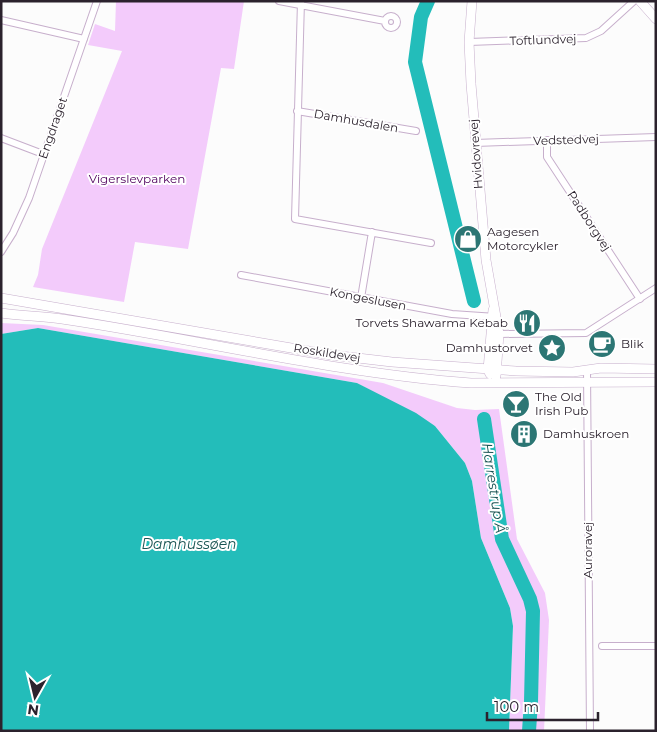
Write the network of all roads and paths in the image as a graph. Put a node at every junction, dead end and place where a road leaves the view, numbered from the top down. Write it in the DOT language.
graph roads {
  1 [pos="97,1"];
  2 [pos="279,1"];
  3 [pos="472,1"];
  4 [pos="634,1"];
  5 [pos="640,1"];
  6 [pos="301,3"];
  7 [pos="1,20"];
  8 [pos="656,20"];
  9 [pos="386,21"];
  10 [pos="84,39"];
  11 [pos="469,42"];
  12 [pos="297,111"];
  13 [pos="416,131"];
  14 [pos="656,137"];
  15 [pos="1,138"];
  16 [pos="546,140"];
  17 [pos="475,143"];
  18 [pos="43,154"];
  19 [pos="372,232"];
  20 [pos="431,242"];
  21 [pos="1,252"];
  22 [pos="241,275"];
  23 [pos="656,288"];
  24 [pos="1,298"];
  25 [pos="361,298"];
  26 [pos="640,299"];
  27 [pos="1,304"];
  28 [pos="55,309"];
  29 [pos="1,313"];
  30 [pos="494,317"];
  31 [pos="499,334"];
  32 [pos="656,369"];
  33 [pos="493,370"];
  34 [pos="587,370"];
  35 [pos="656,382"];
  36 [pos="496,383"];
  37 [pos="588,383"];
  38 [pos="602,646"];
  39 [pos="656,646"];
  40 [pos="590,731"];
  1 -- 10 [label="street, Engdraget"];
  2 -- 6 [label="street"];
  3 -- 11 [label="main road, Hvidovrevej"];
  4 -- 11 [label="street, Toftlundvej"];
  5 -- 8 [label="main road"];
  6 -- 9 [label="street"];
  6 -- 12 [label="street, Damhusdalen"];
  7 -- 10 [label="street"];
  10 -- 18 [label="street, Engdraget"];
  11 -- 17 [label="main road, Hvidovrevej"];
  12 -- 13 [label="street, Damhusdalen"];
  12 -- 19 [label="street, Damhusdalen"];
  14 -- 16 [label="street, Vedstedvej"];
  15 -- 18 [label="street"];
  16 -- 17 [label="street, Vedstedvej"];
  16 -- 26 [label="street, Padborgvej"];
  17 -- 30 [label="main road, Hvidovrevej"];
  18 -- 21 [label="street, Engdraget"];
  19 -- 20 [label="street, Damhusdalen"];
  19 -- 25 [label="street"];
  22 -- 25 [label="street, Kongeslusen"];
  23 -- 26 [label="street"];
  24 -- 28 [label="main road, Roskildevej"];
  25 -- 30 [label="street, Kongeslusen"];
  26 -- 31 [label="street"];
  27 -- 28 [label="main road"];
  28 -- 33 [label="main road, Roskildevej"];
  29 -- 36 [label="main road, Roskildevej"];
  30 -- 31 [label="main road, Hvidovrevej"];
  30 -- 33 [label="main road, Hvidovrevej"];
  31 -- 33 [label="main road, Hvidovrevej"];
  32 -- 34 [label="main road, Roskildevej"];
  33 -- 34 [label="main road, Roskildevej"];
  33 -- 36 [label="main road"];
  34 -- 37 [label="street, Auroravej"];
  35 -- 37 [label="main road, Roskildevej"];
  36 -- 37 [label="main road, Roskildevej"];
  37 -- 40 [label="street, Auroravej"];
  38 -- 39 [label="street"];
}
